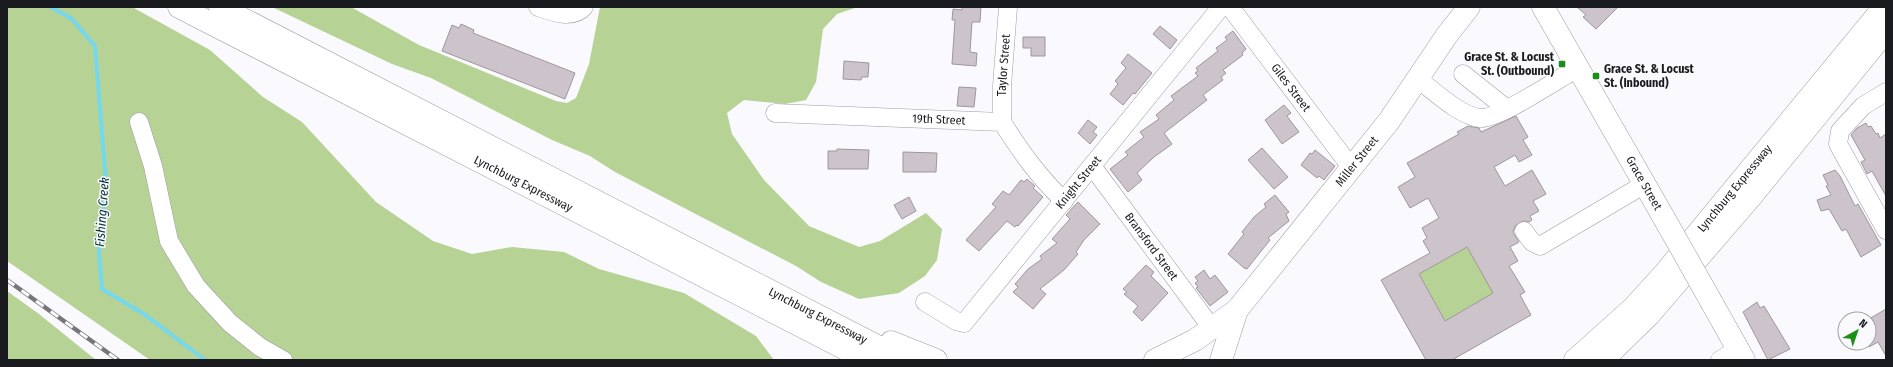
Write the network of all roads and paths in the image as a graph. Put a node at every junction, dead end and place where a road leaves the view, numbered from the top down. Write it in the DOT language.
graph roads {
  1 [pos="179,7"];
  2 [pos="220,7"];
  3 [pos="538,7"];
  4 [pos="584,7"];
  5 [pos="1008,7"];
  6 [pos="1221,7"];
  7 [pos="1230,7"];
  8 [pos="1469,7"];
  9 [pos="1884,7"];
  10 [pos="1546,8"];
  11 [pos="1886,32"];
  12 [pos="1578,68"];
  13 [pos="1463,74"];
  14 [pos="1418,79"];
  15 [pos="1886,92"];
  16 [pos="1507,108"];
  17 [pos="775,112"];
  18 [pos="139,122"];
  19 [pos="1002,122"];
  20 [pos="1092,166"];
  21 [pos="1351,167"];
  22 [pos="1645,184"];
  23 [pos="1064,200"];
  24 [pos="1886,230"];
  25 [pos="1524,231"];
  26 [pos="924,302"];
  27 [pos="807,310"];
  28 [pos="1237,310"];
  29 [pos="1211,327"];
  30 [pos="1734,356"];
  31 [pos="283,360"];
  32 [pos="866,360"];
  33 [pos="904,360"];
  34 [pos="936,360"];
  35 [pos="1155,360"];
  36 [pos="1220,360"];
  37 [pos="1575,360"];
  38 [pos="1603,360"];
  1 -- 32 [label="main road, Lynchburg Expressway"];
  2 -- 27 [label="main road, Lynchburg Expressway"];
  3 -- 4 [label="street"];
  5 -- 19 [label="street, Taylor Street"];
  6 -- 20 [label="street, Knight Street"];
  7 -- 21 [label="street, Giles Street"];
  8 -- 14 [label="main road, Miller Street"];
  9 -- 37 [label="main road, Lynchburg Expressway"];
  10 -- 12 [label="main road, Grace Street"];
  11 -- 38 [label="main road, Lynchburg Expressway"];
  12 -- 16 [label="street"];
  12 -- 22 [label="main road, Grace Street"];
  13 -- 16 [label="street"];
  14 -- 16 [label="street"];
  14 -- 21 [label="main road, Miller Street"];
  15 -- 24 [label="street"];
  17 -- 19 [label="street, 19th Street"];
  18 -- 31 [label="street"];
  19 -- 23 [label="street"];
  20 -- 23 [label="street, Knight Street"];
  20 -- 29 [label="street, Bransford Street"];
  21 -- 28 [label="main road, Miller Street"];
  22 -- 25 [label="street"];
  22 -- 30 [label="main road, Grace Street, bridge"];
  23 -- 26 [label="street, Knight Street"];
  27 -- 33 [label="main road, Lynchburg Expressway"];
  27 -- 34 [label="main road"];
  28 -- 29 [label="main road"];
  28 -- 36 [label="main road"];
  29 -- 35 [label="main road"];
}
